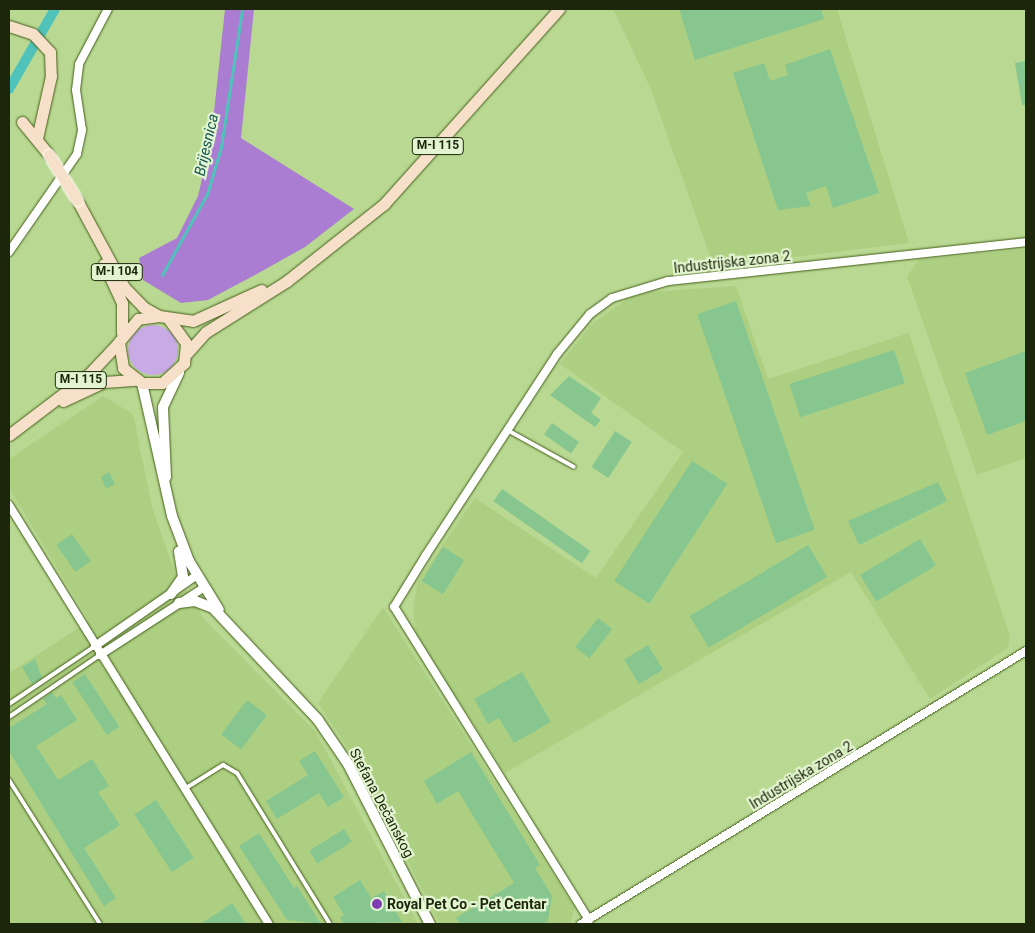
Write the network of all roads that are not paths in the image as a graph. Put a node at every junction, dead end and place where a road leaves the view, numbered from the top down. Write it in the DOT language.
graph roads {
  1 [pos="108,9"];
  2 [pos="559,9"];
  3 [pos="9,26"];
  4 [pos="22,122"];
  5 [pos="37,138"];
  6 [pos="86,218"];
  7 [pos="1026,242"];
  8 [pos="9,252"];
  9 [pos="303,269"];
  10 [pos="163,318"];
  11 [pos="121,337"];
  12 [pos="187,353"];
  13 [pos="179,372"];
  14 [pos="139,382"];
  15 [pos="40,413"];
  16 [pos="509,431"];
  17 [pos="9,435"];
  18 [pos="574,467"];
  19 [pos="168,500"];
  20 [pos="9,505"];
  21 [pos="172,516"];
  22 [pos="197,575"];
  23 [pos="203,588"];
  24 [pos="172,594"];
  25 [pos="178,603"];
  26 [pos="239,634"];
  27 [pos="95,646"];
  28 [pos="1026,651"];
  29 [pos="100,655"];
  30 [pos="9,704"];
  31 [pos="9,717"];
  32 [pos="9,780"];
  33 [pos="183,790"];
  34 [pos="589,920"];
  35 [pos="100,924"];
  36 [pos="269,924"];
  37 [pos="330,924"];
  38 [pos="430,924"];
  39 [pos="581,924"];
  1 -- 8 [label="street"];
  2 -- 9 [label="main road, M-I 115"];
  3 -- 5 [label="main road"];
  4 -- 5 [label="main road, M-I 104"];
  5 -- 6 [label="main road, M-I 104, bridge"];
  6 -- 10 [label="main road, M-I 104"];
  6 -- 11 [label="main road, M-I 104"];
  7 -- 16 [label="street, Industrijska zona 2"];
  9 -- 10 [label="main road, M-I 115"];
  9 -- 12 [label="main road, M-I 115"];
  10 -- 11 [label="main road, M-I 115"];
  10 -- 12 [label="main road"];
  11 -- 14 [label="main road, M-I 115"];
  11 -- 15 [label="main road, M-I 115"];
  12 -- 13 [label="main road, M-I 115"];
  13 -- 14 [label="main road, M-I 115"];
  13 -- 19 [label="main road"];
  14 -- 15 [label="main road, M-I 115"];
  14 -- 19 [label="main road"];
  15 -- 17 [label="main road, M-I 115"];
  16 -- 18 [label="lane"];
  16 -- 34 [label="street, Industrijska zona 2"];
  19 -- 21 [label="main road"];
  20 -- 27 [label="street"];
  21 -- 22 [label="main road"];
  21 -- 24 [label="main road"];
  22 -- 23 [label="main road"];
  22 -- 24 [label="street"];
  23 -- 25 [label="street"];
  23 -- 26 [label="main road"];
  24 -- 27 [label="street"];
  25 -- 26 [label="main road"];
  25 -- 29 [label="street"];
  26 -- 38 [label="main road, Stefana Dečanskog"];
  27 -- 29 [label="street"];
  27 -- 30 [label="lane"];
  28 -- 34 [label="street, Industrijska zona 2"];
  29 -- 31 [label="lane"];
  29 -- 33 [label="street"];
  32 -- 35 [label="lane"];
  33 -- 36 [label="street"];
  33 -- 37 [label="lane"];
  34 -- 39 [label="street, Industrijska zona 2"];
}
